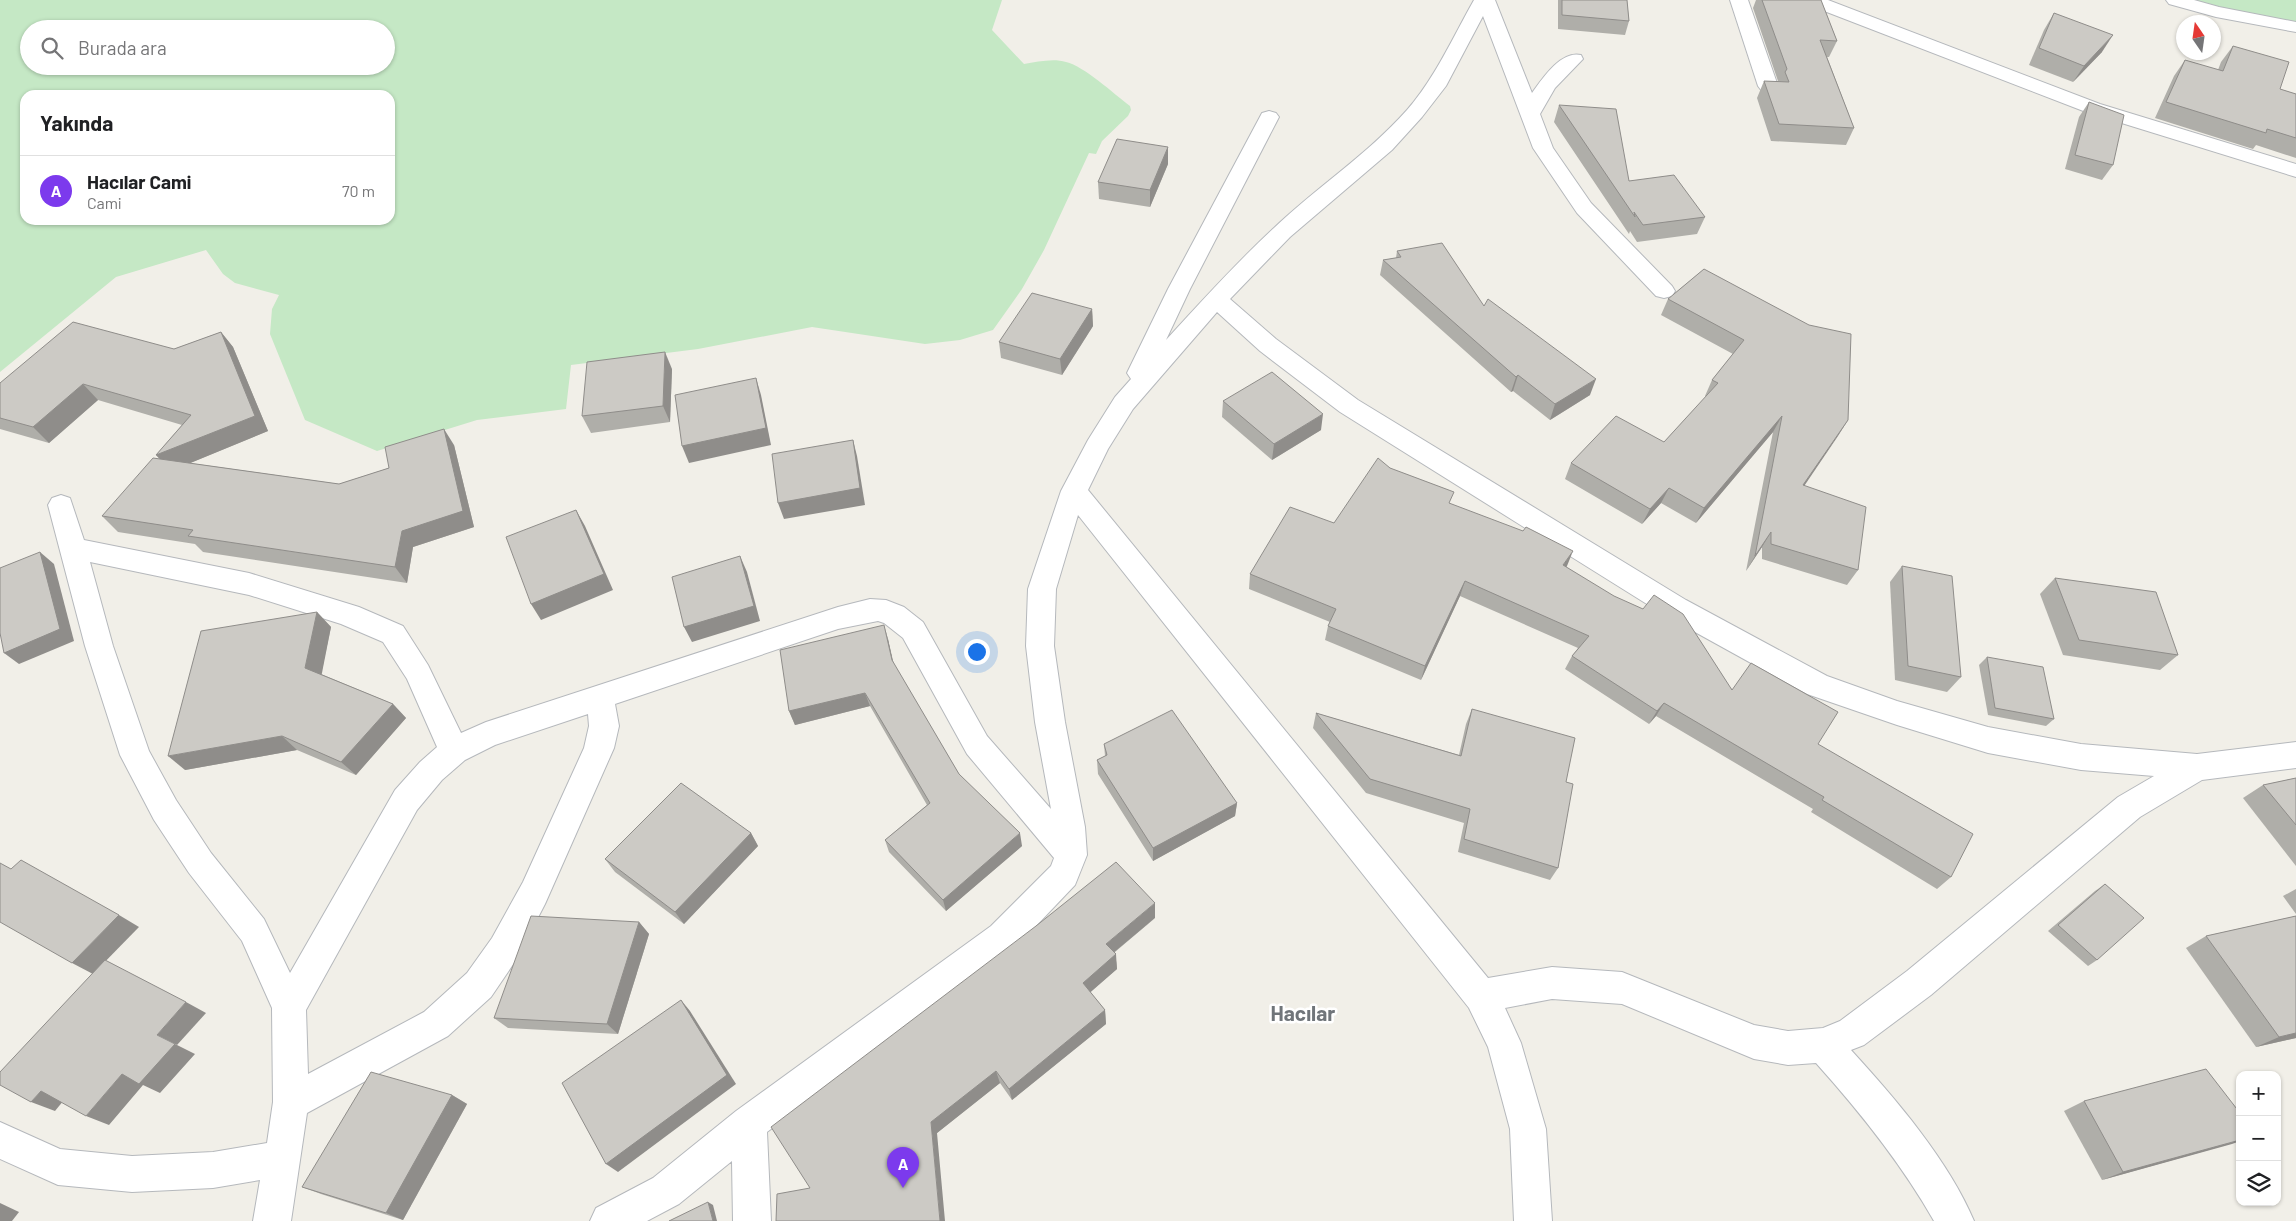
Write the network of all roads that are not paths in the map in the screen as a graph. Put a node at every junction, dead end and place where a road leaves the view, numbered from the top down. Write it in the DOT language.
graph roads {
  1 [pos="1485,0"];
  2 [pos="1739,0"];
  3 [pos="1812,0"];
  4 [pos="2175,0"];
  5 [pos="2296,27"];
  6 [pos="1574,59"];
  7 [pos="1768,86"];
  8 [pos="1529,115"];
  9 [pos="1269,117"];
  10 [pos="2296,171"];
  11 [pos="1664,291"];
  12 [pos="1216,299"];
  13 [pos="1124,403"];
  14 [pos="1074,491"];
  15 [pos="61,505"];
  16 [pos="72,548"];
  17 [pos="600,698"];
  18 [pos="454,751"];
  19 [pos="2296,755"];
  20 [pos="2197,768"];
  21 [pos="1071,855"];
  22 [pos="1481,996"];
  23 [pos="289,1007"];
  24 [pos="1823,1045"];
  25 [pos="291,1102"];
  26 [pos="749,1124"];
  27 [pos="0,1140"];
  28 [pos="282,1158"];
  29 [pos="272,1221"];
  30 [pos="609,1221"];
  31 [pos="752,1221"];
  32 [pos="1533,1221"];
  33 [pos="1955,1221"];
  1 -- 8 [label="street"];
  1 -- 12 [label="street"];
  2 -- 7 [label="street"];
  3 -- 10 [label="street"];
  4 -- 5 [label="street"];
  6 -- 8 [label="street"];
  8 -- 11 [label="street"];
  9 -- 13 [label="street"];
  12 -- 13 [label="street"];
  12 -- 20 [label="street"];
  13 -- 14 [label="street"];
  14 -- 21 [label="street"];
  14 -- 22 [label="street"];
  15 -- 16 [label="street"];
  16 -- 18 [label="street"];
  16 -- 23 [label="street"];
  17 -- 18 [label="street"];
  17 -- 21 [label="street"];
  17 -- 25 [label="street"];
  18 -- 23 [label="street"];
  19 -- 20 [label="street"];
  20 -- 24 [label="street"];
  21 -- 26 [label="street"];
  22 -- 24 [label="street"];
  22 -- 32 [label="street"];
  23 -- 25 [label="street"];
  24 -- 33 [label="street"];
  25 -- 28 [label="street"];
  26 -- 30 [label="street"];
  26 -- 31 [label="street"];
  27 -- 28 [label="street"];
  28 -- 29 [label="street"];
}
